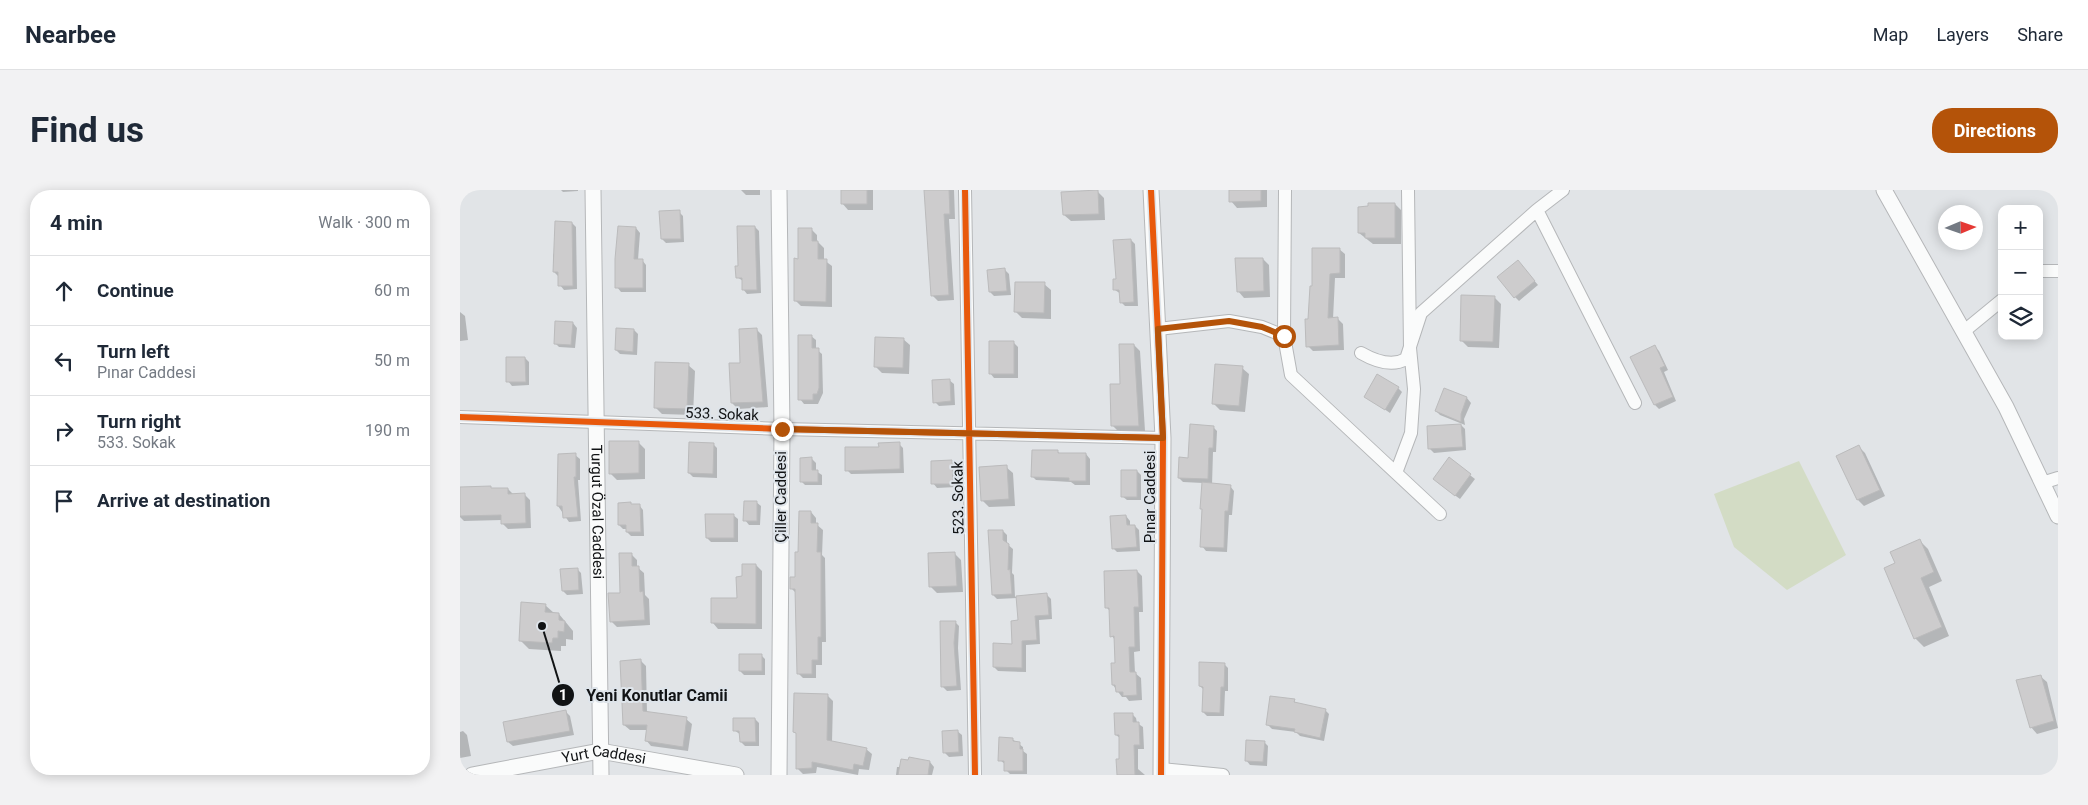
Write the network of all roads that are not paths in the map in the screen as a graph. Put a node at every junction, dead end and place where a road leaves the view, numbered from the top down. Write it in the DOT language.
graph roads {
  1 [pos="593,190"];
  2 [pos="779,190"];
  3 [pos="965,190"];
  4 [pos="1151,190"];
  5 [pos="1284,190"];
  6 [pos="1408,190"];
  7 [pos="1564,190"];
  8 [pos="1884,190"];
  9 [pos="1538,210"];
  10 [pos="2043,271"];
  11 [pos="2058,271"];
  12 [pos="1998,303"];
  13 [pos="1158,329"];
  14 [pos="1963,332"];
  15 [pos="1284,336"];
  16 [pos="1410,348"];
  17 [pos="1361,353"];
  18 [pos="1635,403"];
  19 [pos="460,416"];
  20 [pos="596,421"];
  21 [pos="782,429"];
  22 [pos="970,434"];
  23 [pos="1163,438"];
  24 [pos="1396,473"];
  25 [pos="2058,478"];
  26 [pos="2042,483"];
  27 [pos="1440,514"];
  28 [pos="2058,516"];
  29 [pos="600,752"];
  30 [pos="1161,772"];
  31 [pos="472,775"];
  32 [pos="601,775"];
  33 [pos="736,775"];
  34 [pos="779,775"];
  35 [pos="975,775"];
  36 [pos="1223,775"];
  1 -- 20 [label="street, Turgut Özal Caddesi"];
  2 -- 21 [label="street, Çiller Caddesi"];
  3 -- 22 [label="street, 523. Sokak"];
  4 -- 13 [label="street, Pınar Caddesi"];
  5 -- 15 [label="street"];
  6 -- 16 [label="street"];
  7 -- 9 [label="street"];
  8 -- 14 [label="street"];
  9 -- 16 [label="street"];
  9 -- 18 [label="street"];
  10 -- 11 [label="street"];
  12 -- 14 [label="street"];
  13 -- 15 [label="street"];
  13 -- 23 [label="street, Pınar Caddesi"];
  14 -- 26 [label="street"];
  15 -- 24 [label="street"];
  16 -- 17 [label="street"];
  16 -- 24 [label="street"];
  19 -- 20 [label="street, 533. Sokak"];
  20 -- 21 [label="street, 533. Sokak"];
  20 -- 29 [label="street, Turgut Özal Caddesi"];
  21 -- 22 [label="street, 533. Sokak"];
  21 -- 34 [label="street, Çiller Caddesi"];
  22 -- 23 [label="street, 533. Sokak"];
  22 -- 35 [label="street, 523. Sokak"];
  23 -- 30 [label="street, Pınar Caddesi"];
  24 -- 27 [label="street"];
  25 -- 26 [label="street"];
  26 -- 28 [label="street"];
  29 -- 31 [label="street, Yurt Caddesi"];
  29 -- 32 [label="street, Turgut Özal Caddesi"];
  29 -- 33 [label="street, Yurt Caddesi"];
  30 -- 36 [label="street"];
}
